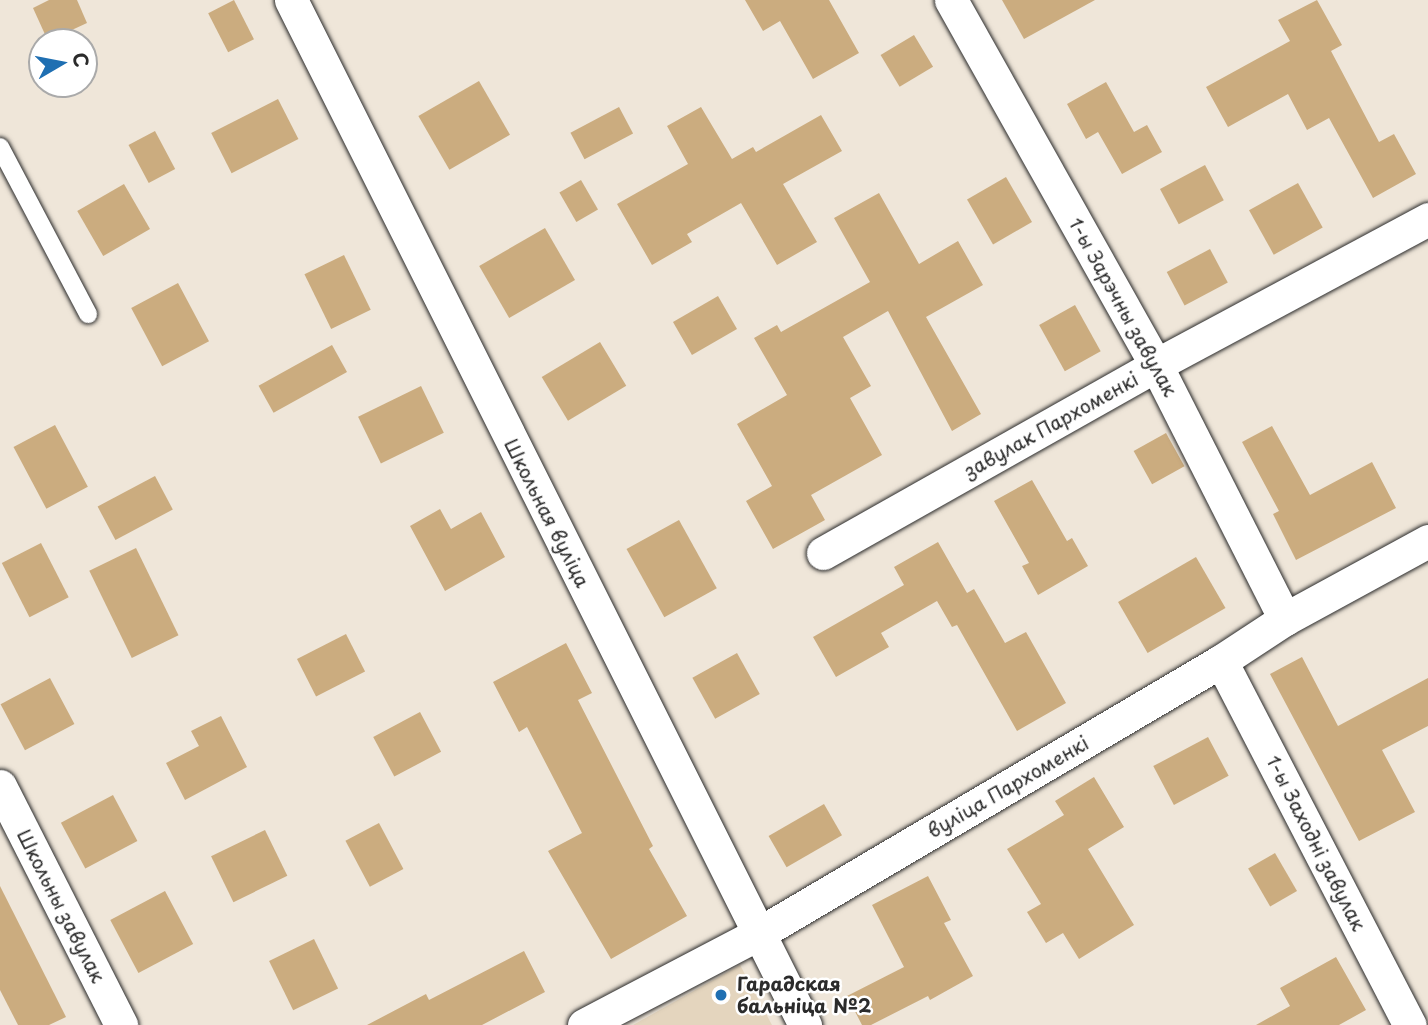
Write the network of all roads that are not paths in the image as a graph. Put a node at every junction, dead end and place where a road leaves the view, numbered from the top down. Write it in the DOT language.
graph roads {
  1 [pos="291,0"];
  2 [pos="951,0"];
  3 [pos="0,147"];
  4 [pos="1428,219"];
  5 [pos="88,314"];
  6 [pos="1156,365"];
  7 [pos="1428,541"];
  8 [pos="823,553"];
  9 [pos="1284,619"];
  10 [pos="1222,661"];
  11 [pos="0,786"];
  12 [pos="758,934"];
  13 [pos="121,1025"];
  14 [pos="584,1025"];
  15 [pos="804,1025"];
  16 [pos="1410,1025"];
  1 -- 12 [label="street, Школьная вуліца"];
  2 -- 6 [label="street, 1-ы Зарэчны завулак"];
  3 -- 5 [label="lane"];
  4 -- 6 [label="street, завулак Пархоменкі"];
  6 -- 8 [label="street, завулак Пархоменкі"];
  6 -- 9 [label="street, 1-ы Зарэчны завулак"];
  7 -- 9 [label="street, вуліца Пархоменкі"];
  9 -- 10 [label="street, вуліца Пархоменкі"];
  10 -- 12 [label="street, вуліца Пархоменкі"];
  10 -- 16 [label="street, 1-ы Заходні завулак"];
  11 -- 13 [label="street, Школьны завулак"];
  12 -- 14 [label="street, вуліца Пархоменкі"];
  12 -- 15 [label="street, Школьная вуліца"];
}
